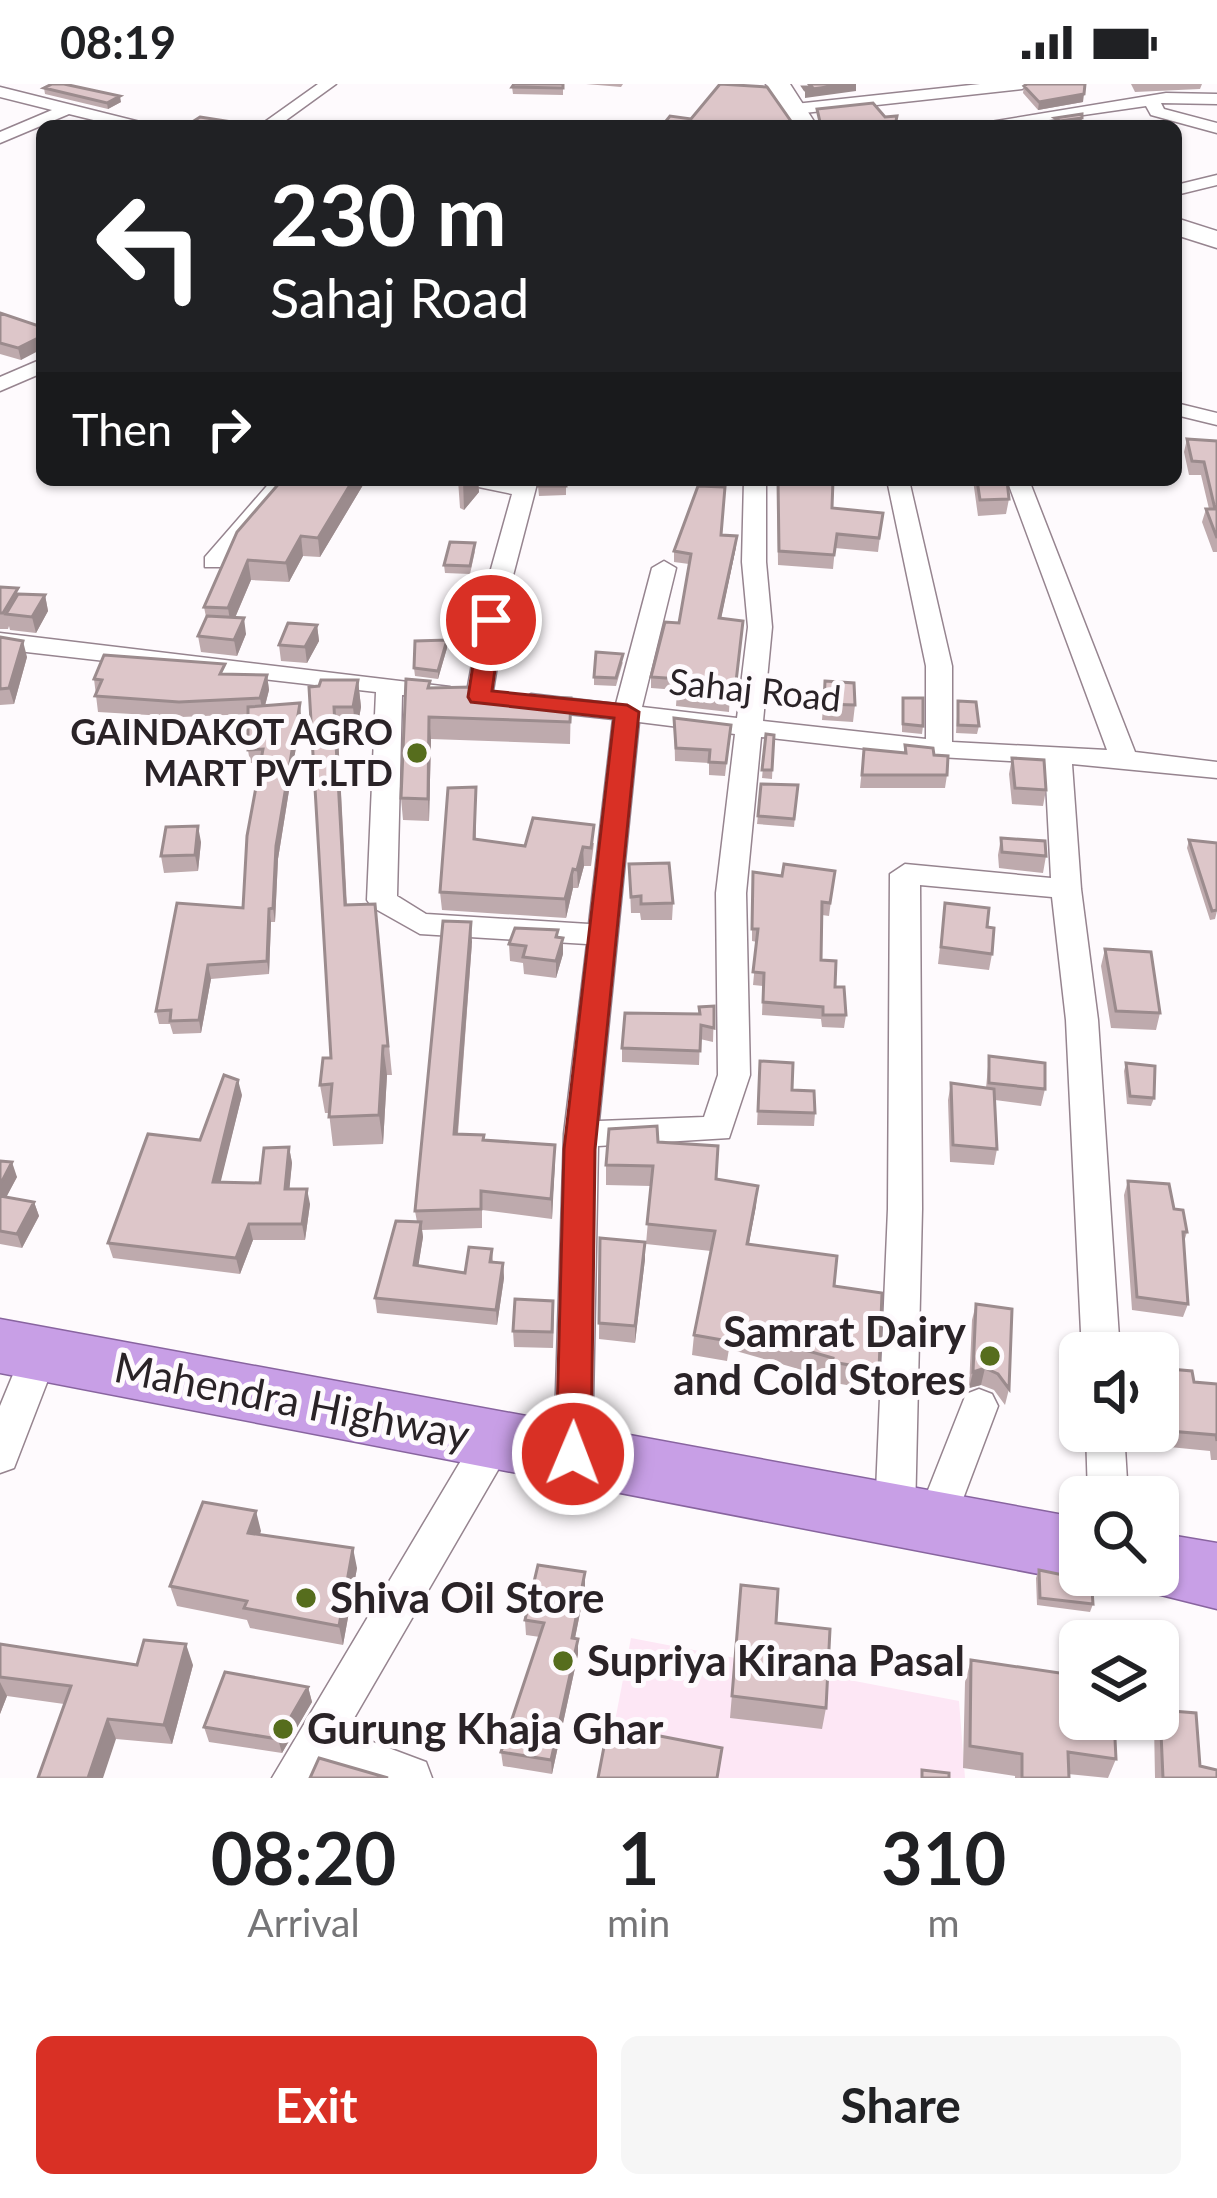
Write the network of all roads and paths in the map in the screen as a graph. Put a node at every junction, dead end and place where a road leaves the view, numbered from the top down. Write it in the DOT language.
graph roads {
  1 [pos="328,84"];
  2 [pos="778,84"];
  3 [pos="1022,84"];
  4 [pos="0,92"];
  5 [pos="1212,94"];
  6 [pos="1152,101"];
  7 [pos="64,110"];
  8 [pos="800,118"];
  9 [pos="41,120"];
  10 [pos="110,120"];
  11 [pos="276,120"];
  12 [pos="1017,120"];
  13 [pos="36,122"];
  14 [pos="1217,128"];
  15 [pos="0,138"];
  16 [pos="1217,180"];
  17 [pos="1182,189"];
  18 [pos="1182,228"];
  19 [pos="1217,240"];
  20 [pos="36,370"];
  21 [pos="0,385"];
  22 [pos="1182,410"];
  23 [pos="1217,419"];
  24 [pos="279,486"];
  25 [pos="524,486"];
  26 [pos="755,486"];
  27 [pos="899,486"];
  28 [pos="1020,486"];
  29 [pos="213,562"];
  30 [pos="664,568"];
  31 [pos="0,641"];
  32 [pos="389,686"];
  33 [pos="479,697"];
  34 [pos="627,712"];
  35 [pos="747,724"];
  36 [pos="939,749"];
  37 [pos="1058,758"];
  38 [pos="1124,759"];
  39 [pos="1217,770"];
  40 [pos="1066,889"];
  41 [pos="603,934"];
  42 [pos="581,1133"];
  43 [pos="1100,1332"];
  44 [pos="20,1350"];
  45 [pos="979,1406"];
  46 [pos="495,1439"];
  47 [pos="573,1454"];
  48 [pos="0,1456"];
  49 [pos="915,1519"];
  50 [pos="1059,1546"];
  51 [pos="1179,1569"];
  52 [pos="1217,1576"];
  53 [pos="303,1761"];
  54 [pos="410,1778"];
  1 -- 11 [label="street"];
  2 -- 8 [label="main road"];
  3 -- 8 [label="street"];
  4 -- 7 [label="street"];
  5 -- 6 [label="street"];
  6 -- 12 [label="street"];
  6 -- 14 [label="street"];
  7 -- 9 [label="street"];
  7 -- 10 [label="street"];
  13 -- 15 [label="street"];
  16 -- 17 [label="street"];
  18 -- 19 [label="main road"];
  20 -- 21 [label="street"];
  22 -- 23 [label="street"];
  24 -- 29 [label="street"];
  25 -- 33 [label="street"];
  26 -- 35 [label="street"];
  27 -- 36 [label="street"];
  28 -- 38 [label="street"];
  30 -- 34 [label="street"];
  31 -- 32 [label="street, Sahaj Road"];
  32 -- 33 [label="street, Sahaj Road"];
  32 -- 41 [label="street"];
  33 -- 34 [label="street, Sahaj Road"];
  34 -- 35 [label="street, Sahaj Road"];
  34 -- 41 [label="street"];
  35 -- 36 [label="street, Sahaj Road"];
  35 -- 42 [label="street"];
  36 -- 37 [label="street, Sahaj Road"];
  37 -- 38 [label="street, Sahaj Road"];
  37 -- 40 [label="street"];
  38 -- 39 [label="street, Sahaj Road"];
  40 -- 43 [label="street"];
  40 -- 49 [label="street"];
  41 -- 42 [label="street"];
  42 -- 47 [label="street"];
  44 -- 46 [label="highway, Mahendra Highway"];
  44 -- 48 [label="street"];
  45 -- 49 [label="street"];
  46 -- 47 [label="highway, Mahendra Highway"];
  46 -- 53 [label="street"];
  47 -- 49 [label="highway, Mahendra Highway"];
  49 -- 50 [label="highway, Mahendra Highway"];
  51 -- 52 [label="highway"];
  53 -- 54 [label="street"];
}
